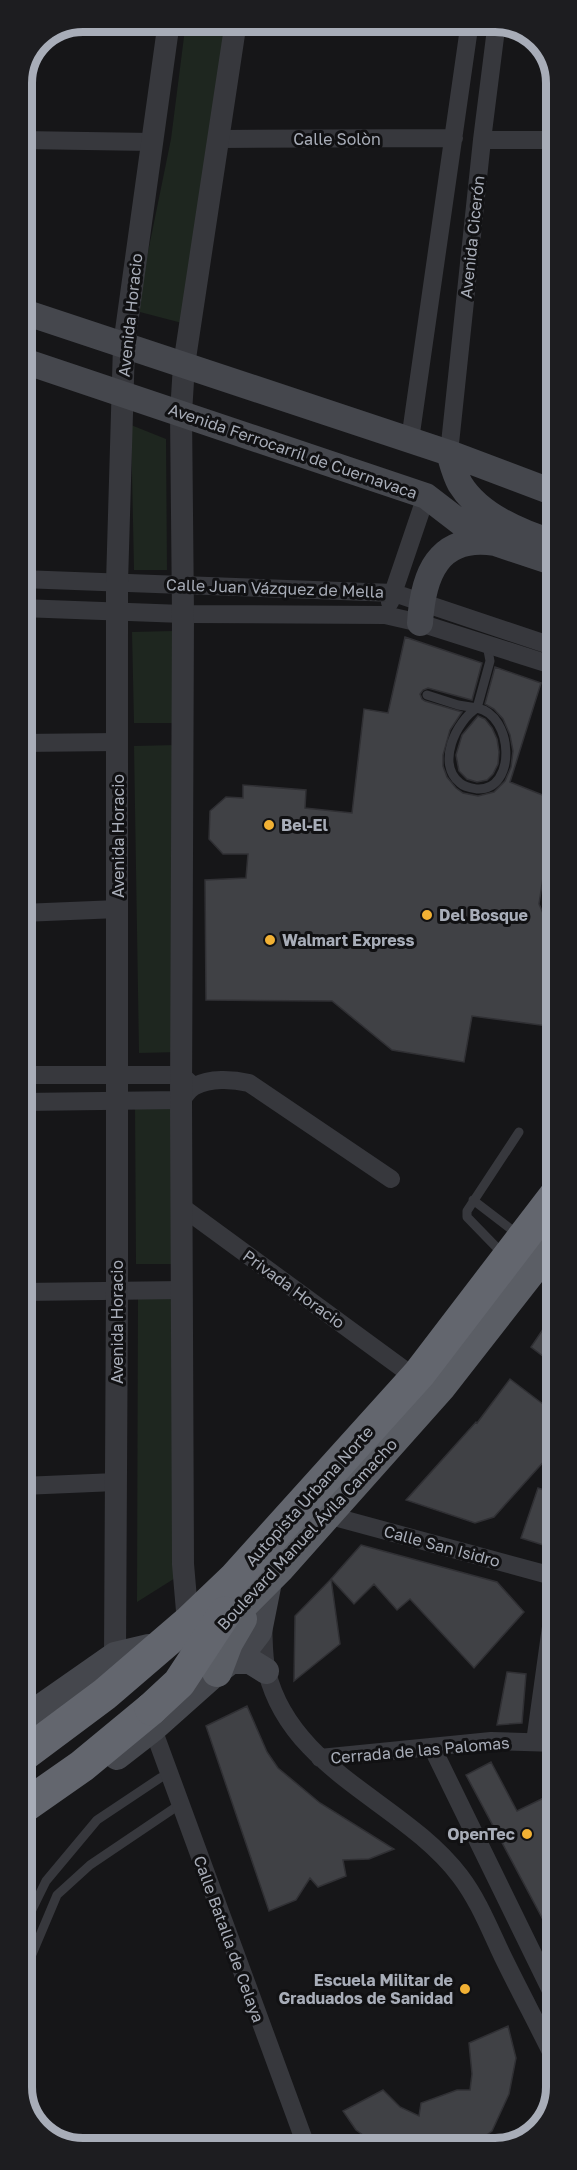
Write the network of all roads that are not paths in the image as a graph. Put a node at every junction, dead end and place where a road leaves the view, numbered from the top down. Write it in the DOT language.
graph roads {
  1 [pos="167,32"];
  2 [pos="235,32"];
  3 [pos="468,32"];
  4 [pos="496,32"];
  5 [pos="454,138"];
  6 [pos="220,139"];
  7 [pos="32,140"];
  8 [pos="482,140"];
  9 [pos="546,140"];
  10 [pos="152,142"];
  11 [pos="32,315"];
  12 [pos="124,345"];
  13 [pos="32,364"];
  14 [pos="184,365"];
  15 [pos="123,393"];
  16 [pos="180,412"];
  17 [pos="410,440"];
  18 [pos="449,453"];
  19 [pos="546,490"];
  20 [pos="426,496"];
  21 [pos="546,539"];
  22 [pos="495,543"];
  23 [pos="546,560"];
  24 [pos="32,579"];
  25 [pos="117,583"];
  26 [pos="182,584"];
  27 [pos="394,593"];
  28 [pos="32,609"];
  29 [pos="421,612"];
  30 [pos="117,613"];
  31 [pos="183,614"];
  32 [pos="385,615"];
  33 [pos="493,626"];
  34 [pos="487,645"];
  35 [pos="546,653"];
  36 [pos="546,656"];
  37 [pos="427,695"];
  38 [pos="477,708"];
  39 [pos="118,742"];
  40 [pos="32,743"];
  41 [pos="118,909"];
  42 [pos="32,913"];
  43 [pos="118,1074"];
  44 [pos="32,1075"];
  45 [pos="185,1087"];
  46 [pos="118,1101"];
  47 [pos="32,1102"];
  48 [pos="519,1132"];
  49 [pos="391,1179"];
  50 [pos="546,1193"];
  51 [pos="472,1200"];
  52 [pos="182,1207"];
  53 [pos="546,1208"];
  54 [pos="508,1242"];
  55 [pos="546,1242"];
  56 [pos="546,1253"];
  57 [pos="183,1290"];
  58 [pos="117,1291"];
  59 [pos="32,1292"];
  60 [pos="406,1371"];
  61 [pos="116,1482"];
  62 [pos="32,1486"];
  63 [pos="327,1515"];
  64 [pos="546,1574"];
  65 [pos="274,1578"];
  66 [pos="187,1611"];
  67 [pos="225,1613"];
  68 [pos="262,1620"];
  69 [pos="149,1647"];
  70 [pos="115,1655"];
  71 [pos="546,1663"];
  72 [pos="224,1666"];
  73 [pos="266,1671"];
  74 [pos="32,1713"];
  75 [pos="148,1733"];
  76 [pos="32,1736"];
  77 [pos="535,1742"];
  78 [pos="546,1743"];
  79 [pos="432,1747"];
  80 [pos="32,1748"];
  81 [pos="320,1758"];
  82 [pos="32,1771"];
  83 [pos="164,1776"];
  84 [pos="32,1782"];
  85 [pos="32,1801"];
  86 [pos="175,1807"];
  87 [pos="32,1818"];
  88 [pos="32,1910"];
  89 [pos="527,1944"];
  90 [pos="32,1954"];
  91 [pos="502,1956"];
  92 [pos="546,1981"];
  93 [pos="546,2026"];
  94 [pos="541,2032"];
  95 [pos="546,2042"];
  96 [pos="291,2138"];
  97 [pos="303,2138"];
  1 -- 10 [label="street, Avenida Horacio"];
  2 -- 6 [label="street"];
  3 -- 5 [label="street, Avenida Cicerón"];
  4 -- 8 [label="street, Avenida Cicerón"];
  5 -- 6 [label="street, Calle Solòn"];
  5 -- 17 [label="street, Avenida Cicerón"];
  6 -- 14 [label="street"];
  7 -- 10 [label="street"];
  8 -- 9 [label="street"];
  8 -- 18 [label="street, Avenida Cicerón"];
  10 -- 12 [label="street, Avenida Horacio"];
  11 -- 12 [label="main road"];
  12 -- 14 [label="main road"];
  12 -- 15 [label="street, Avenida Horacio"];
  13 -- 15 [label="main road, Avenida Ferrocarril de Cuernavaca"];
  14 -- 16 [label="street"];
  14 -- 17 [label="main road"];
  15 -- 16 [label="main road, Avenida Ferrocarril de Cuernavaca"];
  15 -- 25 [label="street, Avenida Horacio"];
  16 -- 20 [label="main road, Avenida Ferrocarril de Cuernavaca"];
  16 -- 26 [label="street"];
  17 -- 18 [label="main road"];
  18 -- 19 [label="main road"];
  18 -- 21 [label="main road"];
  20 -- 22 [label="main road, Avenida Ferrocarril de Cuernavaca"];
  20 -- 27 [label="street"];
  22 -- 23 [label="main road, Avenida Ferrocarril de Cuernavaca"];
  22 -- 29 [label="main road"];
  24 -- 25 [label="street, Calle Juan Vázquez de Mella"];
  25 -- 26 [label="street, Calle Juan Vázquez de Mella"];
  25 -- 30 [label="street, Avenida Horacio"];
  26 -- 27 [label="street, Calle Juan Vázquez de Mella"];
  26 -- 31 [label="street"];
  27 -- 29 [label="street, Calle Juan Vázquez de Mella"];
  27 -- 32 [label="street"];
  28 -- 30 [label="street, Calle Juan Vázquez de Mella"];
  29 -- 32 [label="street, Calle Juan Vázquez de Mella"];
  29 -- 33 [label="street, Calle Juan Vázquez de Mella"];
  29 -- 34 [label="street, Calle Juan Vázquez de Mella"];
  30 -- 31 [label="street, Calle Juan Vázquez de Mella"];
  30 -- 39 [label="street, Avenida Horacio"];
  31 -- 32 [label="street, Calle Juan Vázquez de Mella"];
  31 -- 45 [label="street"];
  33 -- 34 [label="lane"];
  33 -- 35 [label="street, Calle Juan Vázquez de Mella"];
  34 -- 36 [label="street, Calle Juan Vázquez de Mella"];
  34 -- 38 [label="lane"];
  37 -- 38 [label="lane"];
  38 -- 38 [label="lane"];
  39 -- 40 [label="street"];
  39 -- 41 [label="street, Avenida Horacio"];
  41 -- 42 [label="street"];
  41 -- 43 [label="street, Avenida Horacio"];
  43 -- 44 [label="street"];
  43 -- 45 [label="street"];
  43 -- 46 [label="street, Avenida Horacio"];
  45 -- 46 [label="street"];
  45 -- 49 [label="street"];
  45 -- 52 [label="street"];
  46 -- 47 [label="street"];
  46 -- 58 [label="street, Avenida Horacio"];
  48 -- 51 [label="lane"];
  50 -- 54 [label="highway"];
  51 -- 54 [label="lane"];
  51 -- 54 [label="lane"];
  52 -- 57 [label="street"];
  52 -- 60 [label="street, Privada Horacio"];
  53 -- 80 [label="highway, Autopista Urbana Norte"];
  54 -- 60 [label="highway"];
  55 -- 67 [label="highway, Autopista Urbana Norte"];
  56 -- 63 [label="highway, Boulevard Manuel Ávila Camacho"];
  57 -- 58 [label="street"];
  57 -- 66 [label="street"];
  58 -- 59 [label="street"];
  58 -- 61 [label="street, Avenida Horacio"];
  60 -- 66 [label="highway"];
  61 -- 62 [label="street"];
  61 -- 70 [label="street, Avenida Horacio"];
  63 -- 64 [label="street, Calle San Isidro"];
  63 -- 65 [label="highway, Boulevard Manuel Ávila Camacho"];
  65 -- 68 [label="main road, Boulevard Manuel Ávila Camacho"];
  65 -- 72 [label="highway"];
  65 -- 84 [label="highway, Boulevard Manuel Ávila Camacho"];
  66 -- 69 [label="highway"];
  67 -- 82 [label="highway, Autopista Urbana Norte, bridge"];
  67 -- 85 [label="highway, bridge"];
  68 -- 72 [label="main road, Boulevard Manuel Ávila Camacho"];
  68 -- 73 [label="street"];
  69 -- 70 [label="main road"];
  69 -- 76 [label="highway"];
  70 -- 74 [label="main road"];
  71 -- 77 [label="street"];
  72 -- 73 [label="main road"];
  72 -- 75 [label="main road, Boulevard Manuel Ávila Camacho"];
  73 -- 81 [label="street"];
  75 -- 83 [label="street, Calle Batalla de Celaya"];
  75 -- 87 [label="main road, Boulevard Manuel Ávila Camacho"];
  77 -- 78 [label="street, Cerrada de las Palomas"];
  77 -- 79 [label="street, Cerrada de las Palomas"];
  79 -- 81 [label="street, Cerrada de las Palomas"];
  79 -- 89 [label="street"];
  81 -- 91 [label="street"];
  83 -- 86 [label="street, Calle Batalla de Celaya"];
  83 -- 88 [label="lane"];
  86 -- 90 [label="lane"];
  86 -- 96 [label="street, Calle Batalla de Celaya"];
  86 -- 97 [label="street, Calle Batalla de Celaya"];
  89 -- 91 [label="street"];
  89 -- 92 [label="street"];
  91 -- 94 [label="street"];
  93 -- 94 [label="street"];
  94 -- 95 [label="street"];
}
